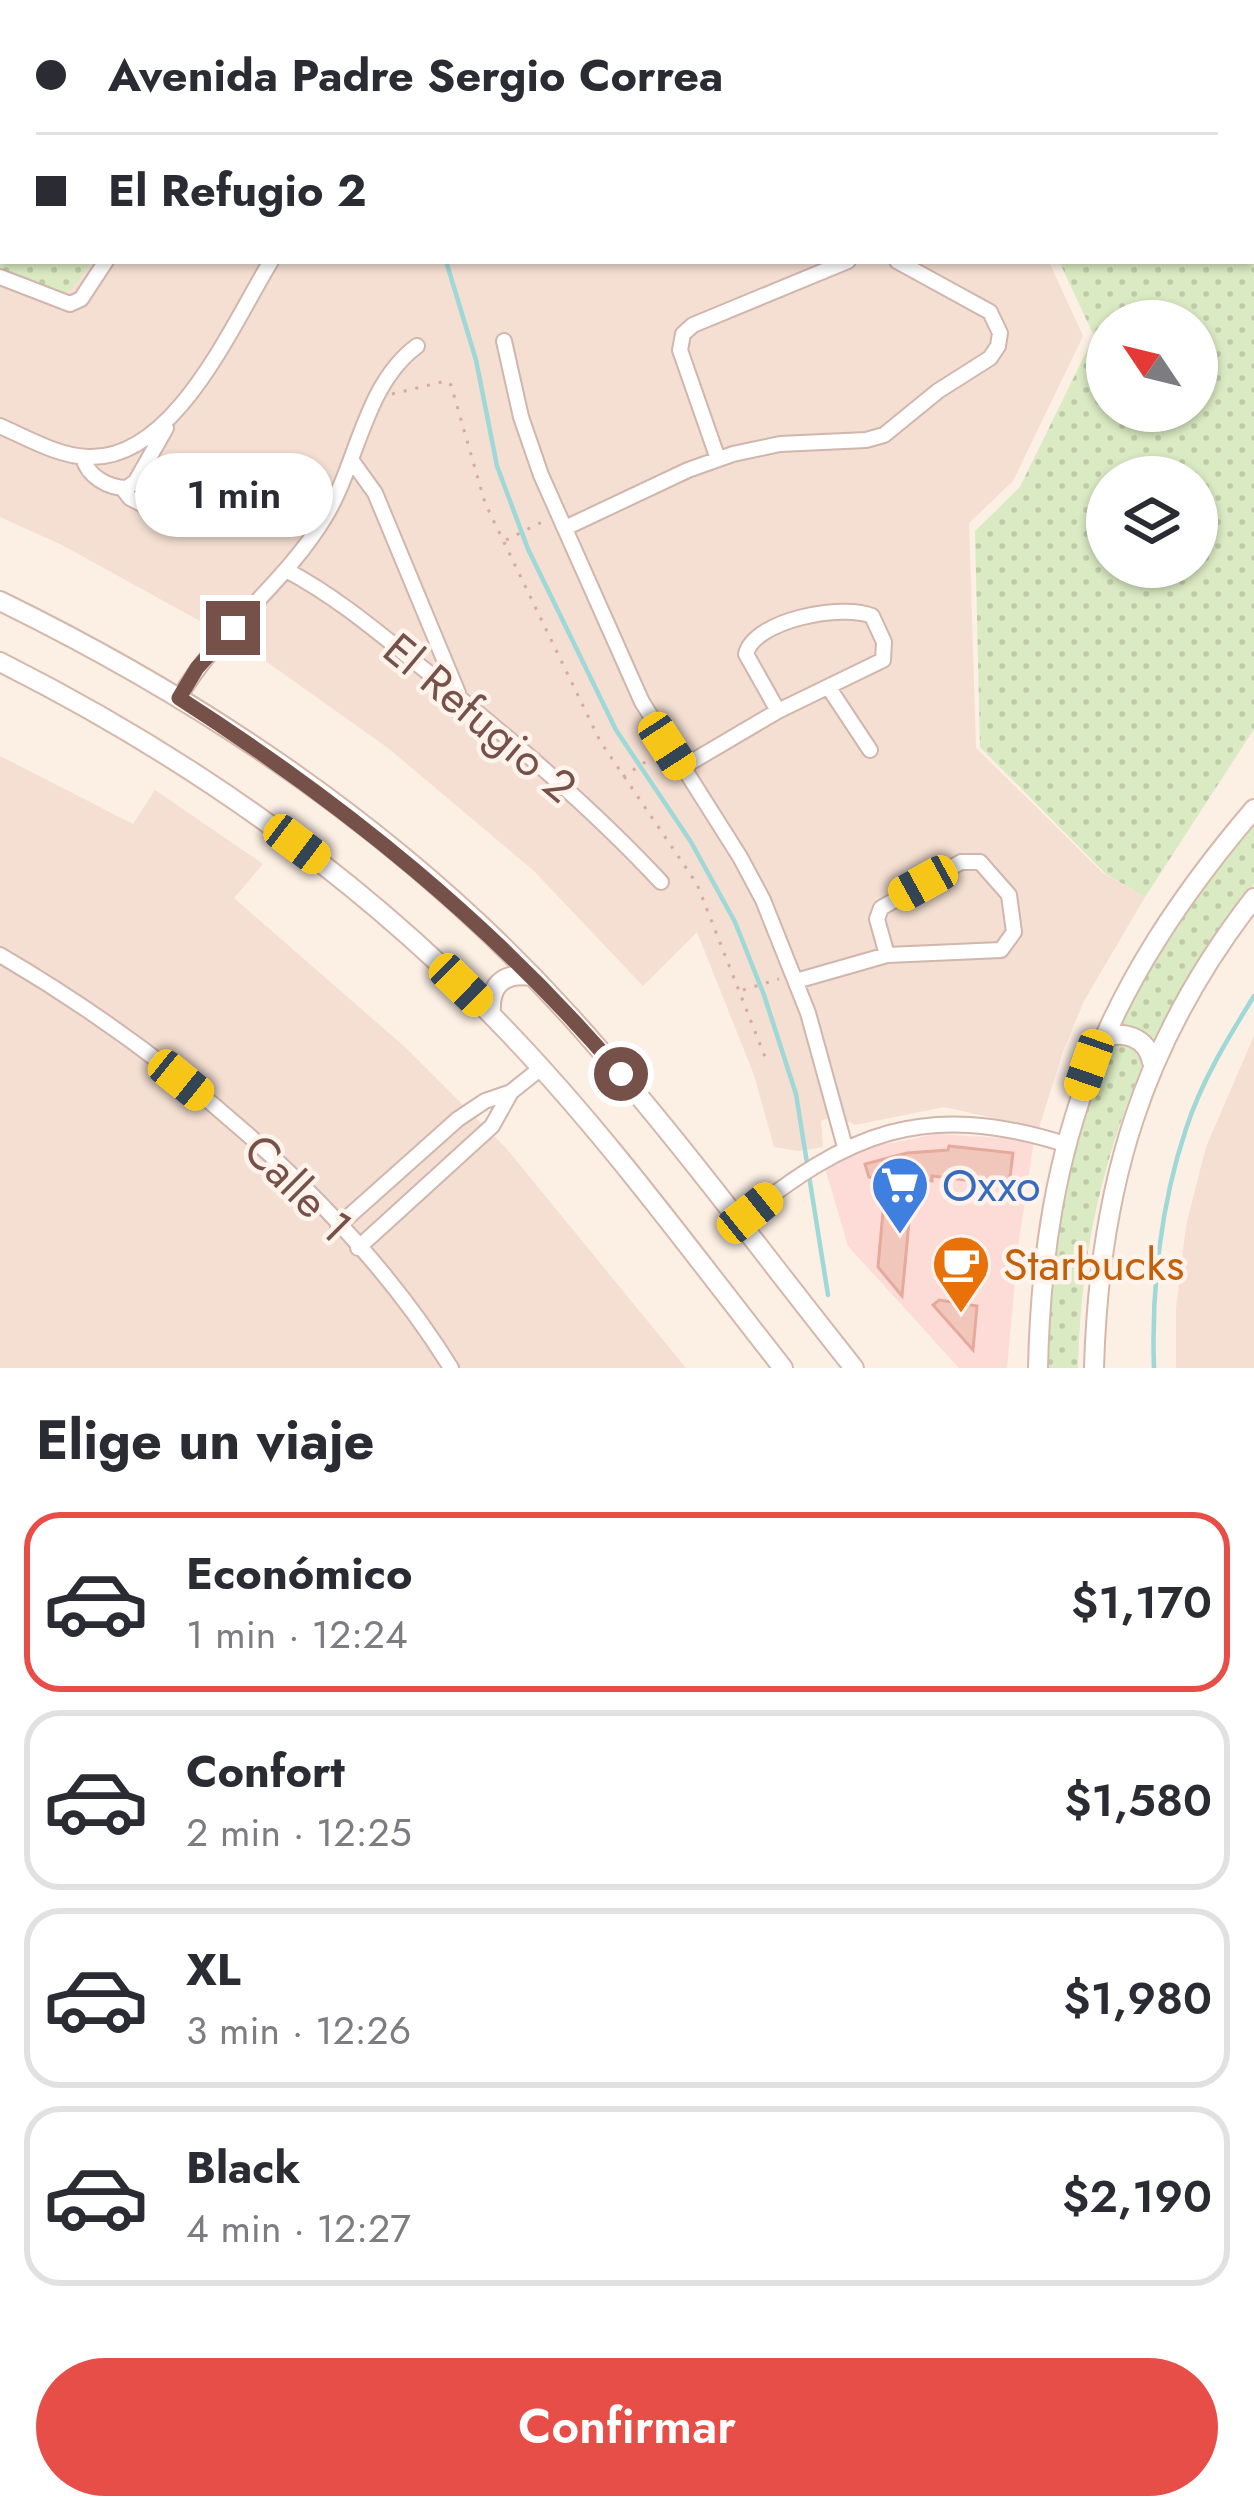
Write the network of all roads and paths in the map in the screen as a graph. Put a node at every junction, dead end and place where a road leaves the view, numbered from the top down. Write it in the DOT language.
graph roads {
  1 [pos="104,264"];
  2 [pos="269,264"];
  3 [pos="841,264"];
  4 [pos="902,264"];
  5 [pos="0,277"];
  6 [pos="505,341"];
  7 [pos="417,346"];
  8 [pos="376,398"];
  9 [pos="167,425"];
  10 [pos="0,426"];
  11 [pos="83,457"];
  12 [pos="718,459"];
  13 [pos="352,461"];
  14 [pos="123,489"];
  15 [pos="157,512"];
  16 [pos="561,521"];
  17 [pos="505,541"];
  18 [pos="286,570"];
  19 [pos="0,601"];
  20 [pos="0,662"];
  21 [pos="829,688"];
  22 [pos="179,698"];
  23 [pos="460,698"];
  24 [pos="778,711"];
  25 [pos="870,750"];
  26 [pos="651,759"];
  27 [pos="681,768"];
  28 [pos="625,776"];
  29 [pos="1254,809"];
  30 [pos="661,882"];
  31 [pos="1254,898"];
  32 [pos="0,955"];
  33 [pos="887,955"];
  34 [pos="532,976"];
  35 [pos="775,978"];
  36 [pos="796,981"];
  37 [pos="741,990"];
  38 [pos="491,1014"];
  39 [pos="1100,1039"];
  40 [pos="765,1057"];
  41 [pos="1153,1063"];
  42 [pos="541,1068"];
  43 [pos="511,1092"];
  44 [pos="1065,1144"];
  45 [pos="845,1147"];
  46 [pos="738,1222"];
  47 [pos="338,1226"];
  48 [pos="358,1248"];
  49 [pos="451,1368"];
  50 [pos="783,1368"];
  51 [pos="854,1368"];
  52 [pos="1038,1368"];
  53 [pos="1094,1368"];
  1 -- 5 [label="street"];
  2 -- 9 [label="street"];
  3 -- 12 [label="street"];
  4 -- 12 [label="street"];
  6 -- 16 [label="street"];
  7 -- 8 [label="street"];
  8 -- 13 [label="street"];
  8 -- 17 [label="path"];
  9 -- 11 [label="street"];
  9 -- 14 [label="street"];
  10 -- 11 [label="street"];
  11 -- 14 [label="street"];
  12 -- 16 [label="street"];
  13 -- 18 [label="street"];
  13 -- 23 [label="street"];
  14 -- 15 [label="street"];
  16 -- 17 [label="path"];
  16 -- 27 [label="street"];
  17 -- 28 [label="path"];
  18 -- 22 [label="street"];
  18 -- 23 [label="street, El Refugio 2"];
  19 -- 22 [label="street"];
  20 -- 38 [label="street"];
  21 -- 24 [label="street"];
  21 -- 24 [label="street"];
  21 -- 25 [label="street"];
  22 -- 34 [label="street"];
  23 -- 30 [label="street, El Refugio 2"];
  24 -- 27 [label="street"];
  26 -- 28 [label="path"];
  27 -- 36 [label="street"];
  28 -- 37 [label="path"];
  29 -- 39 [label="street"];
  31 -- 41 [label="street"];
  32 -- 47 [label="street, Calle 1"];
  33 -- 33 [label="street"];
  33 -- 36 [label="street"];
  34 -- 38 [label="street"];
  34 -- 46 [label="street"];
  35 -- 37 [label="path"];
  36 -- 45 [label="street"];
  37 -- 40 [label="path"];
  38 -- 42 [label="street"];
  39 -- 41 [label="street"];
  39 -- 44 [label="street"];
  41 -- 53 [label="street"];
  42 -- 43 [label="street"];
  42 -- 50 [label="street"];
  43 -- 47 [label="street"];
  43 -- 48 [label="street"];
  44 -- 45 [label="street"];
  44 -- 52 [label="street"];
  45 -- 46 [label="street"];
  46 -- 51 [label="street"];
  47 -- 48 [label="street, Calle 1"];
  48 -- 49 [label="street, Calle 1"];
}
